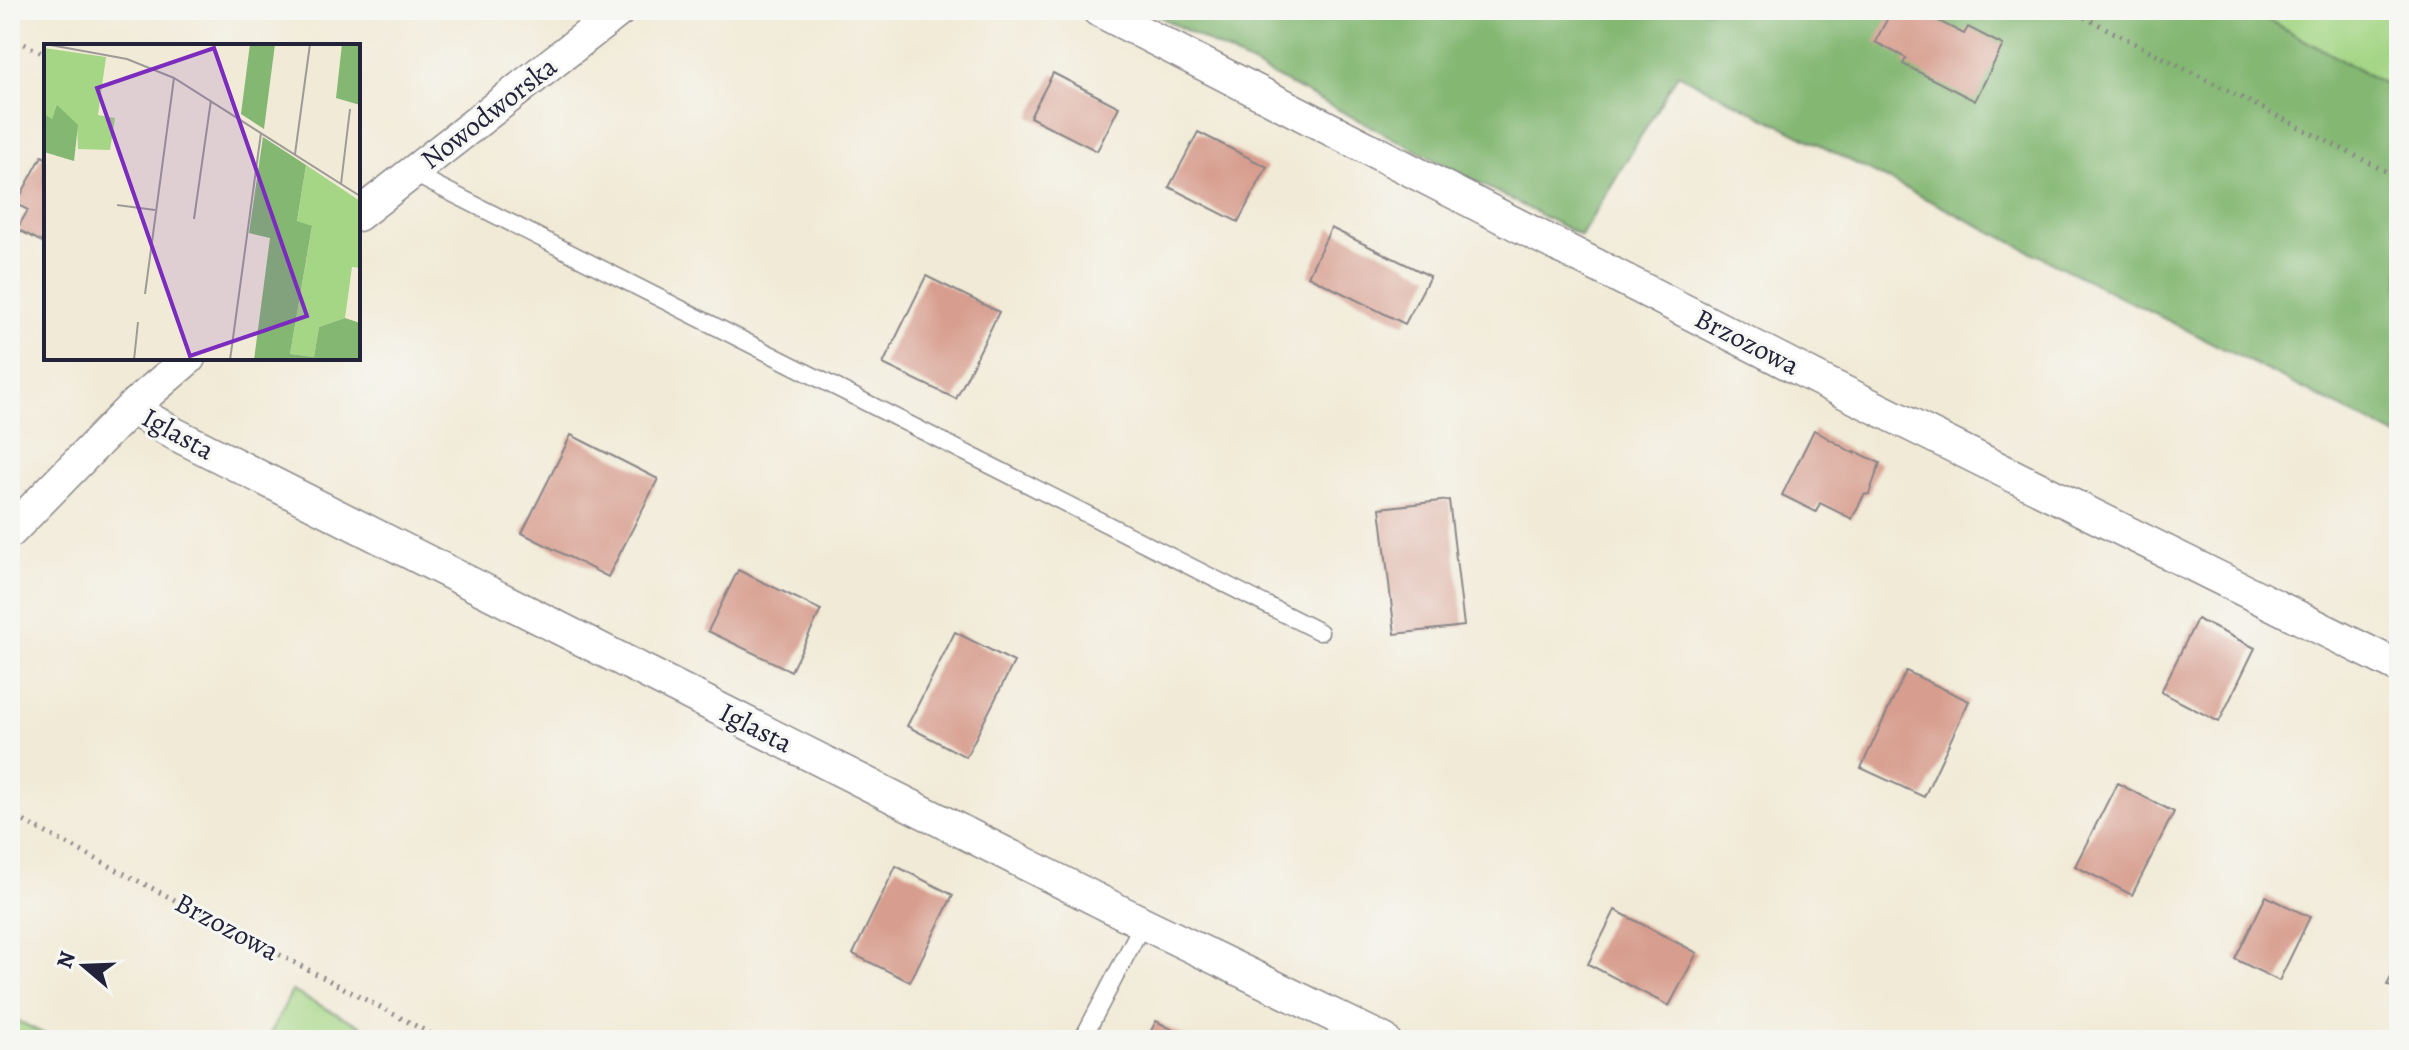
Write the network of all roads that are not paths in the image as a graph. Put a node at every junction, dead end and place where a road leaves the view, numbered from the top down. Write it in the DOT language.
graph roads {
  1 [pos="620,10"];
  2 [pos="1098,10"];
  3 [pos="412,173"];
  4 [pos="360,213"];
  5 [pos="187,360"];
  6 [pos="131,408"];
  7 [pos="10,532"];
  8 [pos="1320,632"];
  9 [pos="2399,667"];
  10 [pos="1143,923"];
  11 [pos="1082,1040"];
  12 [pos="1384,1040"];
  1 -- 3 [label="street, Nowodworska"];
  2 -- 9 [label="street, Brzozowa"];
  3 -- 4 [label="street, Nowodworska"];
  3 -- 8 [label="lane"];
  5 -- 6 [label="street"];
  6 -- 7 [label="street"];
  6 -- 10 [label="street, Iglasta"];
  10 -- 11 [label="lane"];
  10 -- 12 [label="street, Iglasta"];
}
